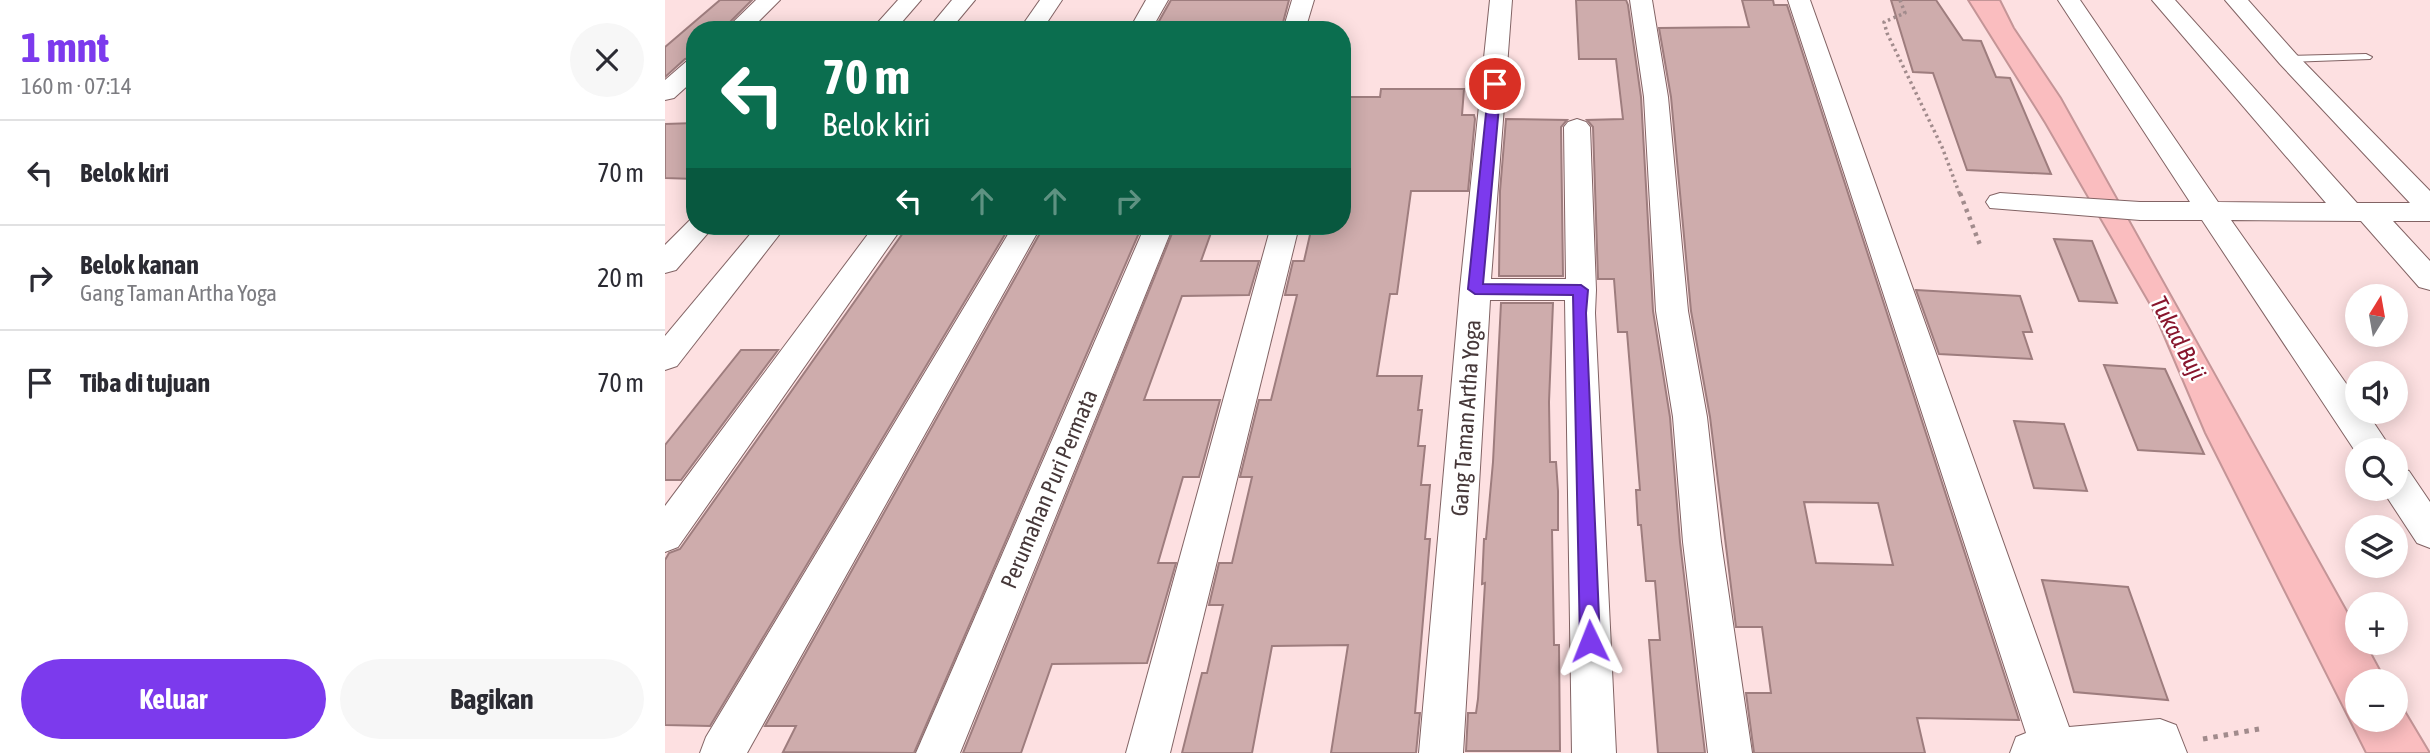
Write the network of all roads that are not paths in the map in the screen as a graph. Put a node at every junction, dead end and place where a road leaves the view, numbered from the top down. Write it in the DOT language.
graph roads {
  1 [pos="769,0"];
  2 [pos="910,0"];
  3 [pos="964,0"];
  4 [pos="1051,0"];
  5 [pos="1157,0"];
  6 [pos="1303,0"];
  7 [pos="1501,0"];
  8 [pos="1641,0"];
  9 [pos="1799,0"];
  10 [pos="2069,0"];
  11 [pos="2163,0"];
  12 [pos="2236,0"];
  13 [pos="746,21"];
  14 [pos="890,21"];
  15 [pos="946,21"];
  16 [pos="1036,21"];
  17 [pos="1145,21"];
  18 [pos="1297,21"];
  19 [pos="2366,57"];
  20 [pos="2288,59"];
  21 [pos="686,75"];
  22 [pos="665,95"];
  23 [pos="686,96"];
  24 [pos="1577,127"];
  25 [pos="2000,202"];
  26 [pos="2430,209"];
  27 [pos="2210,211"];
  28 [pos="2358,211"];
  29 [pos="691,235"];
  30 [pos="765,235"];
  31 [pos="882,235"];
  32 [pos="1022,235"];
  33 [pos="1155,235"];
  34 [pos="1283,235"];
  35 [pos="665,263"];
  36 [pos="2430,280"];
  37 [pos="1475,289"];
  38 [pos="1581,290"];
  39 [pos="665,358"];
  40 [pos="2366,438"];
  41 [pos="2408,500"];
  42 [pos="2430,532"];
  43 [pos="665,536"];
  44 [pos="2163,747"];
  45 [pos="2043,751"];
  46 [pos="722,753"];
  47 [pos="938,753"];
  48 [pos="1148,753"];
  49 [pos="1441,753"];
  50 [pos="1594,753"];
  51 [pos="1730,753"];
  1 -- 13 [label="street"];
  2 -- 14 [label="street"];
  3 -- 15 [label="street"];
  4 -- 16 [label="street"];
  5 -- 17 [label="street"];
  6 -- 18 [label="street"];
  7 -- 37 [label="street, Gang Taman Artha Yoga"];
  8 -- 51 [label="street"];
  9 -- 45 [label="street"];
  10 -- 27 [label="street"];
  11 -- 28 [label="street"];
  12 -- 20 [label="street"];
  19 -- 20 [label="lane"];
  20 -- 26 [label="street"];
  21 -- 22 [label="street"];
  22 -- 23 [label="street"];
  24 -- 38 [label="street"];
  25 -- 27 [label="street"];
  26 -- 28 [label="street"];
  27 -- 28 [label="street"];
  27 -- 40 [label="street"];
  28 -- 36 [label="street"];
  29 -- 35 [label="street"];
  30 -- 39 [label="street"];
  31 -- 43 [label="street"];
  32 -- 46 [label="street"];
  33 -- 47 [label="street, Perumahan Puri Permata"];
  34 -- 48 [label="street"];
  37 -- 38 [label="street"];
  37 -- 49 [label="street, Gang Taman Artha Yoga"];
  38 -- 50 [label="street"];
  41 -- 42 [label="street"];
  44 -- 45 [label="street"];
}
